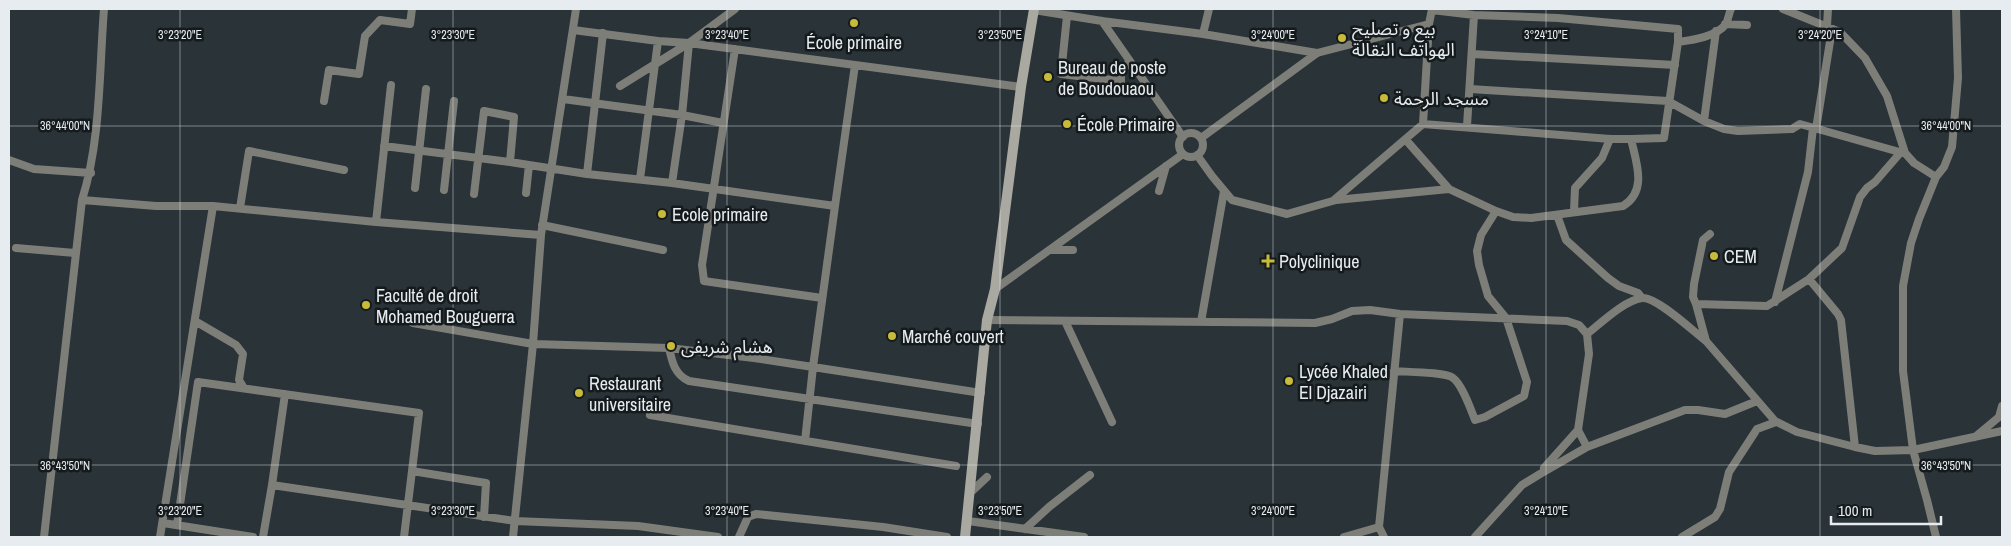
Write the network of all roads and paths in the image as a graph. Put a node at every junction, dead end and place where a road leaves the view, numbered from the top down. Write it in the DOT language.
graph roads {
  1 [pos="104,9"];
  2 [pos="412,9"];
  3 [pos="576,9"];
  4 [pos="735,9"];
  5 [pos="1209,9"];
  6 [pos="1540,9"];
  7 [pos="1558,9"];
  8 [pos="1731,9"];
  9 [pos="1782,9"];
  10 [pos="1828,9"];
  11 [pos="1956,9"];
  12 [pos="1034,10"];
  13 [pos="1432,10"];
  14 [pos="1511,13"];
  15 [pos="1474,15"];
  16 [pos="1066,16"];
  17 [pos="1540,17"];
  18 [pos="1558,18"];
  19 [pos="1102,21"];
  20 [pos="1429,24"];
  21 [pos="1725,24"];
  22 [pos="1747,25"];
  23 [pos="1829,27"];
  24 [pos="573,30"];
  25 [pos="1716,32"];
  26 [pos="603,33"];
  27 [pos="1203,34"];
  28 [pos="658,41"];
  29 [pos="1678,42"];
  30 [pos="689,43"];
  31 [pos="734,49"];
  32 [pos="1318,53"];
  33 [pos="1472,54"];
  34 [pos="1130,61"];
  35 [pos="656,64"];
  36 [pos="855,65"];
  37 [pos="1675,65"];
  38 [pos="391,85"];
  39 [pos="620,86"];
  40 [pos="1021,87"];
  41 [pos="426,89"];
  42 [pos="1470,89"];
  43 [pos="563,99"];
  44 [pos="324,101"];
  45 [pos="454,101"];
  46 [pos="1668,101"];
  47 [pos="594,103"];
  48 [pos="650,111"];
  49 [pos="682,115"];
  50 [pos="1704,121"];
  51 [pos="724,124"];
  52 [pos="1423,124"];
  53 [pos="1467,126"];
  54 [pos="1814,129"];
  55 [pos="1183,137"];
  56 [pos="1201,138"];
  57 [pos="1610,139"];
  58 [pos="1631,139"];
  59 [pos="1406,140"];
  60 [pos="384,146"];
  61 [pos="419,150"];
  62 [pos="448,153"];
  63 [pos="1903,153"];
  64 [pos="1183,154"];
  65 [pos="1198,155"];
  66 [pos="478,157"];
  67 [pos="9,160"];
  68 [pos="510,162"];
  69 [pos="530,165"];
  70 [pos="1166,166"];
  71 [pos="552,169"];
  72 [pos="344,170"];
  73 [pos="91,173"];
  74 [pos="587,174"];
  75 [pos="1936,177"];
  76 [pos="640,179"];
  77 [pos="672,182"];
  78 [pos="415,188"];
  79 [pos="714,188"];
  80 [pos="1449,189"];
  81 [pos="444,190"];
  82 [pos="1159,191"];
  83 [pos="1224,191"];
  84 [pos="526,192"];
  85 [pos="474,194"];
  86 [pos="82,200"];
  87 [pos="1333,201"];
  88 [pos="213,206"];
  89 [pos="835,206"];
  90 [pos="240,208"];
  91 [pos="1496,210"];
  92 [pos="1574,212"];
  93 [pos="1557,215"];
  94 [pos="376,222"];
  95 [pos="542,225"];
  96 [pos="1710,234"];
  97 [pos="541,235"];
  98 [pos="16,248"];
  99 [pos="663,250"];
  100 [pos="1049,250"];
  101 [pos="1073,250"];
  102 [pos="75,252"];
  103 [pos="1809,279"];
  104 [pos="995,289"];
  105 [pos="822,298"];
  106 [pos="1642,298"];
  107 [pos="1775,302"];
  108 [pos="1696,304"];
  109 [pos="1400,314"];
  110 [pos="1506,318"];
  111 [pos="987,320"];
  112 [pos="194,321"];
  113 [pos="1065,321"];
  114 [pos="1201,322"];
  115 [pos="413,323"];
  116 [pos="1587,334"];
  117 [pos="1706,341"];
  118 [pos="533,344"];
  119 [pos="669,348"];
  120 [pos="813,367"];
  121 [pos="1394,371"];
  122 [pos="244,388"];
  123 [pos="981,393"];
  124 [pos="285,394"];
  125 [pos="810,399"];
  126 [pos="1757,401"];
  127 [pos="2002,406"];
  128 [pos="650,415"];
  129 [pos="1112,422"];
  130 [pos="1776,422"];
  131 [pos="978,424"];
  132 [pos="1578,430"];
  133 [pos="2002,431"];
  134 [pos="1974,437"];
  135 [pos="805,441"];
  136 [pos="1855,447"];
  137 [pos="1587,448"];
  138 [pos="1913,450"];
  139 [pos="956,466"];
  140 [pos="412,471"];
  141 [pos="1540,474"];
  142 [pos="1090,475"];
  143 [pos="987,477"];
  144 [pos="272,485"];
  145 [pos="971,492"];
  146 [pos="408,505"];
  147 [pos="484,517"];
  148 [pos="515,521"];
  149 [pos="968,521"];
  150 [pos="163,523"];
  151 [pos="176,525"];
  152 [pos="1025,529"];
  153 [pos="1381,533"];
  154 [pos="44,537"];
  155 [pos="160,537"];
  156 [pos="253,537"];
  157 [pos="263,537"];
  158 [pos="404,537"];
  159 [pos="513,537"];
  160 [pos="718,537"];
  161 [pos="739,537"];
  162 [pos="947,537"];
  163 [pos="966,537"];
  164 [pos="1084,537"];
  165 [pos="1344,537"];
  166 [pos="1475,537"];
  167 [pos="1682,537"];
  168 [pos="1936,537"];
  1 -- 73 [label="street"];
  2 -- 44 [label="street"];
  3 -- 24 [label="street"];
  4 -- 30 [label="street"];
  5 -- 27 [label="street"];
  6 -- 17 [label="street"];
  7 -- 18 [label="street"];
  8 -- 21 [label="street"];
  9 -- 23 [label="street"];
  10 -- 23 [label="street"];
  11 -- 75 [label="street"];
  12 -- 16 [label="street"];
  12 -- 40 [label="main road"];
  13 -- 15 [label="street"];
  13 -- 20 [label="street"];
  14 -- 15 [label="street"];
  14 -- 17 [label="street"];
  15 -- 33 [label="street"];
  16 -- 19 [label="street"];
  16 -- 34 [label="street"];
  17 -- 18 [label="street"];
  18 -- 29 [label="street"];
  19 -- 27 [label="street"];
  19 -- 34 [label="street"];
  20 -- 32 [label="street"];
  20 -- 52 [label="street"];
  21 -- 22 [label="street"];
  21 -- 25 [label="street"];
  23 -- 54 [label="street"];
  23 -- 63 [label="street"];
  24 -- 26 [label="street"];
  24 -- 43 [label="street"];
  25 -- 29 [label="street"];
  25 -- 50 [label="street"];
  26 -- 28 [label="street"];
  26 -- 47 [label="street"];
  27 -- 32 [label="street"];
  28 -- 30 [label="street"];
  28 -- 35 [label="street"];
  29 -- 37 [label="street"];
  30 -- 31 [label="street"];
  30 -- 35 [label="street"];
  30 -- 49 [label="street"];
  31 -- 36 [label="street"];
  31 -- 51 [label="street"];
  32 -- 56 [label="street"];
  33 -- 37 [label="street"];
  33 -- 42 [label="street"];
  34 -- 55 [label="street"];
  35 -- 39 [label="street"];
  35 -- 48 [label="street"];
  36 -- 40 [label="street"];
  36 -- 89 [label="street"];
  37 -- 46 [label="street"];
  38 -- 60 [label="street"];
  40 -- 104 [label="main road"];
  41 -- 61 [label="street"];
  42 -- 46 [label="street"];
  42 -- 53 [label="street"];
  43 -- 47 [label="street"];
  43 -- 71 [label="street"];
  45 -- 62 [label="street"];
  46 -- 50 [label="street"];
  46 -- 58 [label="street"];
  47 -- 48 [label="street"];
  47 -- 74 [label="street"];
  48 -- 49 [label="street"];
  48 -- 76 [label="street"];
  49 -- 51 [label="street"];
  49 -- 77 [label="street"];
  50 -- 54 [label="street"];
  51 -- 79 [label="street"];
  52 -- 53 [label="street"];
  52 -- 59 [label="street"];
  53 -- 57 [label="street"];
  54 -- 63 [label="street"];
  54 -- 107 [label="street"];
  55 -- 56 [label="street"];
  55 -- 64 [label="street"];
  56 -- 65 [label="street"];
  57 -- 58 [label="street"];
  57 -- 92 [label="street"];
  58 -- 92 [label="street"];
  59 -- 80 [label="street"];
  59 -- 87 [label="street"];
  60 -- 61 [label="street"];
  60 -- 94 [label="street"];
  61 -- 62 [label="street"];
  61 -- 78 [label="street"];
  62 -- 66 [label="street"];
  62 -- 81 [label="street"];
  63 -- 75 [label="street"];
  63 -- 103 [label="street"];
  64 -- 65 [label="street"];
  64 -- 70 [label="street"];
  65 -- 83 [label="street"];
  66 -- 68 [label="street"];
  66 -- 68 [label="street"];
  66 -- 85 [label="street"];
  67 -- 73 [label="street"];
  68 -- 69 [label="street"];
  69 -- 71 [label="street"];
  69 -- 84 [label="street"];
  70 -- 82 [label="street"];
  70 -- 100 [label="street"];
  71 -- 74 [label="street"];
  71 -- 95 [label="street"];
  72 -- 90 [label="street"];
  73 -- 86 [label="street"];
  74 -- 76 [label="street"];
  75 -- 138 [label="street"];
  76 -- 77 [label="street"];
  77 -- 79 [label="street"];
  79 -- 89 [label="street"];
  79 -- 105 [label="street"];
  80 -- 87 [label="street"];
  80 -- 91 [label="street"];
  83 -- 87 [label="street"];
  83 -- 114 [label="street"];
  86 -- 88 [label="street"];
  86 -- 102 [label="street"];
  88 -- 90 [label="street"];
  88 -- 112 [label="street"];
  89 -- 105 [label="street"];
  90 -- 94 [label="street"];
  91 -- 93 [label="street"];
  91 -- 110 [label="street"];
  92 -- 93 [label="street"];
  93 -- 106 [label="street"];
  94 -- 97 [label="street"];
  95 -- 97 [label="street"];
  95 -- 99 [label="street"];
  96 -- 108 [label="street"];
  97 -- 118 [label="street"];
  98 -- 102 [label="street"];
  100 -- 101 [label="street"];
  100 -- 104 [label="street"];
  102 -- 154 [label="street"];
  103 -- 107 [label="street"];
  103 -- 136 [label="street"];
  104 -- 111 [label="main road"];
  105 -- 120 [label="street"];
  106 -- 116 [label="street"];
  106 -- 117 [label="street"];
  107 -- 108 [label="street"];
  108 -- 117 [label="street"];
  109 -- 110 [label="street"];
  109 -- 114 [label="street"];
  109 -- 121 [label="street"];
  110 -- 116 [label="street"];
  110 -- 121 [label="street"];
  111 -- 113 [label="street"];
  111 -- 123 [label="main road"];
  112 -- 122 [label="street"];
  112 -- 150 [label="street"];
  113 -- 114 [label="street"];
  113 -- 129 [label="street"];
  115 -- 118 [label="street"];
  116 -- 132 [label="street"];
  117 -- 126 [label="street"];
  118 -- 119 [label="street"];
  118 -- 148 [label="street"];
  119 -- 120 [label="street"];
  119 -- 125 [label="street"];
  120 -- 123 [label="street"];
  120 -- 125 [label="street"];
  121 -- 153 [label="street"];
  122 -- 124 [label="street"];
  122 -- 151 [label="street"];
  123 -- 131 [label="main road"];
  124 -- 140 [label="street"];
  124 -- 144 [label="street"];
  125 -- 131 [label="street"];
  125 -- 135 [label="street"];
  126 -- 130 [label="street"];
  126 -- 137 [label="street"];
  127 -- 134 [label="street"];
  128 -- 135 [label="street"];
  130 -- 136 [label="street"];
  130 -- 167 [label="street"];
  131 -- 145 [label="main road"];
  132 -- 137 [label="street"];
  132 -- 141 [label="street"];
  133 -- 134 [label="street"];
  134 -- 138 [label="street"];
  135 -- 139 [label="street"];
  136 -- 138 [label="street"];
  137 -- 141 [label="street"];
  138 -- 168 [label="street"];
  140 -- 146 [label="street"];
  140 -- 147 [label="street"];
  141 -- 166 [label="street"];
  142 -- 152 [label="street"];
  143 -- 145 [label="street"];
  144 -- 146 [label="street"];
  144 -- 157 [label="street"];
  145 -- 149 [label="main road"];
  146 -- 147 [label="street"];
  146 -- 158 [label="street"];
  147 -- 148 [label="street"];
  148 -- 159 [label="street"];
  148 -- 160 [label="street"];
  149 -- 152 [label="street"];
  149 -- 163 [label="main road"];
  150 -- 151 [label="street"];
  150 -- 155 [label="street"];
  151 -- 156 [label="street"];
  152 -- 164 [label="street"];
  153 -- 165 [label="street"];
  161 -- 162 [label="street"];
}
